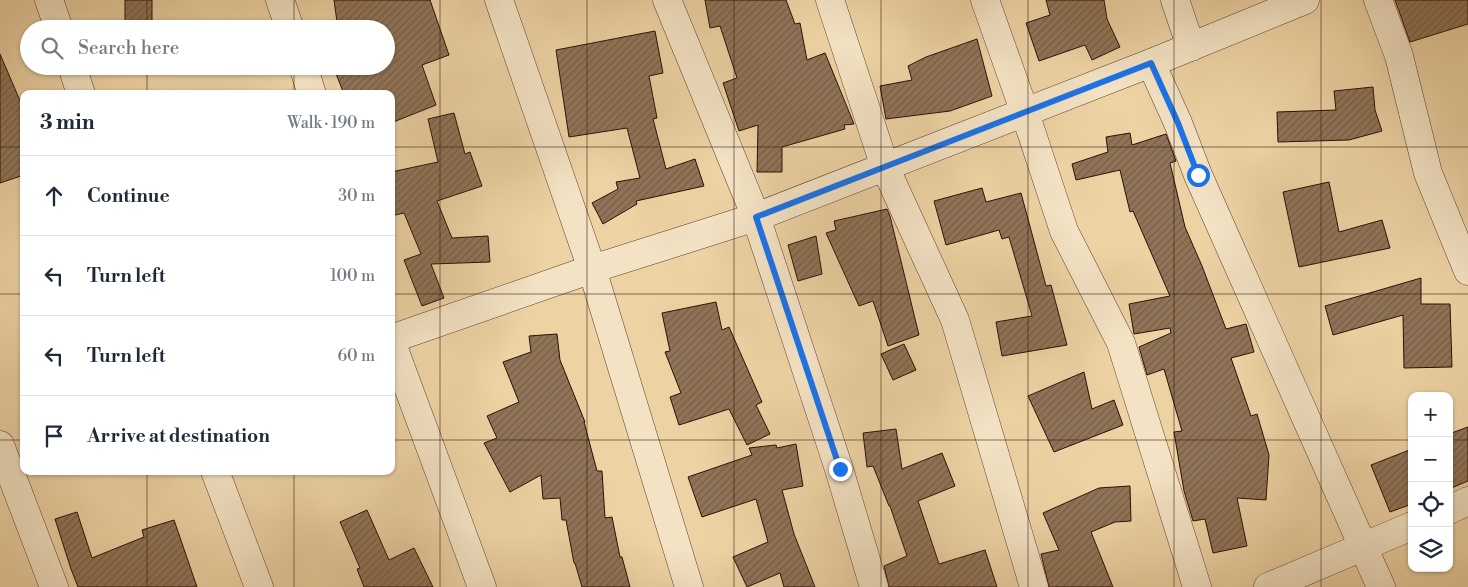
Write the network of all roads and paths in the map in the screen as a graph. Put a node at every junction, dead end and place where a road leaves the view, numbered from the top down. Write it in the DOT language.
graph roads {
  1 [pos="49,0"];
  2 [pos="280,0"];
  3 [pos="499,0"];
  4 [pos="667,0"];
  5 [pos="830,0"];
  6 [pos="985,0"];
  7 [pos="1176,0"];
  8 [pos="1305,0"];
  9 [pos="1378,0"];
  10 [pos="56,20"];
  11 [pos="287,20"];
  12 [pos="1191,47"];
  13 [pos="1151,63"];
  14 [pos="75,75"];
  15 [pos="306,75"];
  16 [pos="80,90"];
  17 [pos="311,90"];
  18 [pos="1025,113"];
  19 [pos="885,167"];
  20 [pos="756,217"];
  21 [pos="592,269"];
  22 [pos="1468,271"];
  23 [pos="395,339"];
  24 [pos="395,351"];
  25 [pos="0,445"];
  26 [pos="12,473"];
  27 [pos="217,475"];
  28 [pos="1468,501"];
  29 [pos="1453,508"];
  30 [pos="1410,527"];
  31 [pos="1363,548"];
  32 [pos="54,587"];
  33 [pos="259,587"];
  34 [pos="482,587"];
  35 [pos="689,587"];
  36 [pos="874,587"];
  37 [pos="1034,587"];
  38 [pos="1197,587"];
  39 [pos="1268,587"];
  40 [pos="1381,587"];
  1 -- 10 [label="street"];
  2 -- 11 [label="street"];
  3 -- 21 [label="street"];
  4 -- 20 [label="street"];
  5 -- 19 [label="street"];
  6 -- 18 [label="street"];
  7 -- 12 [label="street"];
  8 -- 12 [label="street"];
  9 -- 22 [label="street"];
  12 -- 13 [label="street"];
  13 -- 18 [label="street"];
  13 -- 31 [label="street"];
  14 -- 16 [label="street"];
  15 -- 17 [label="street"];
  18 -- 19 [label="street"];
  18 -- 38 [label="street"];
  19 -- 20 [label="street"];
  19 -- 37 [label="street"];
  20 -- 21 [label="street"];
  20 -- 36 [label="street"];
  21 -- 23 [label="street"];
  21 -- 35 [label="street"];
  24 -- 34 [label="street"];
  25 -- 26 [label="street"];
  26 -- 32 [label="street"];
  27 -- 33 [label="street"];
  28 -- 29 [label="street"];
  30 -- 31 [label="street"];
  31 -- 39 [label="street"];
  31 -- 40 [label="street"];
}
